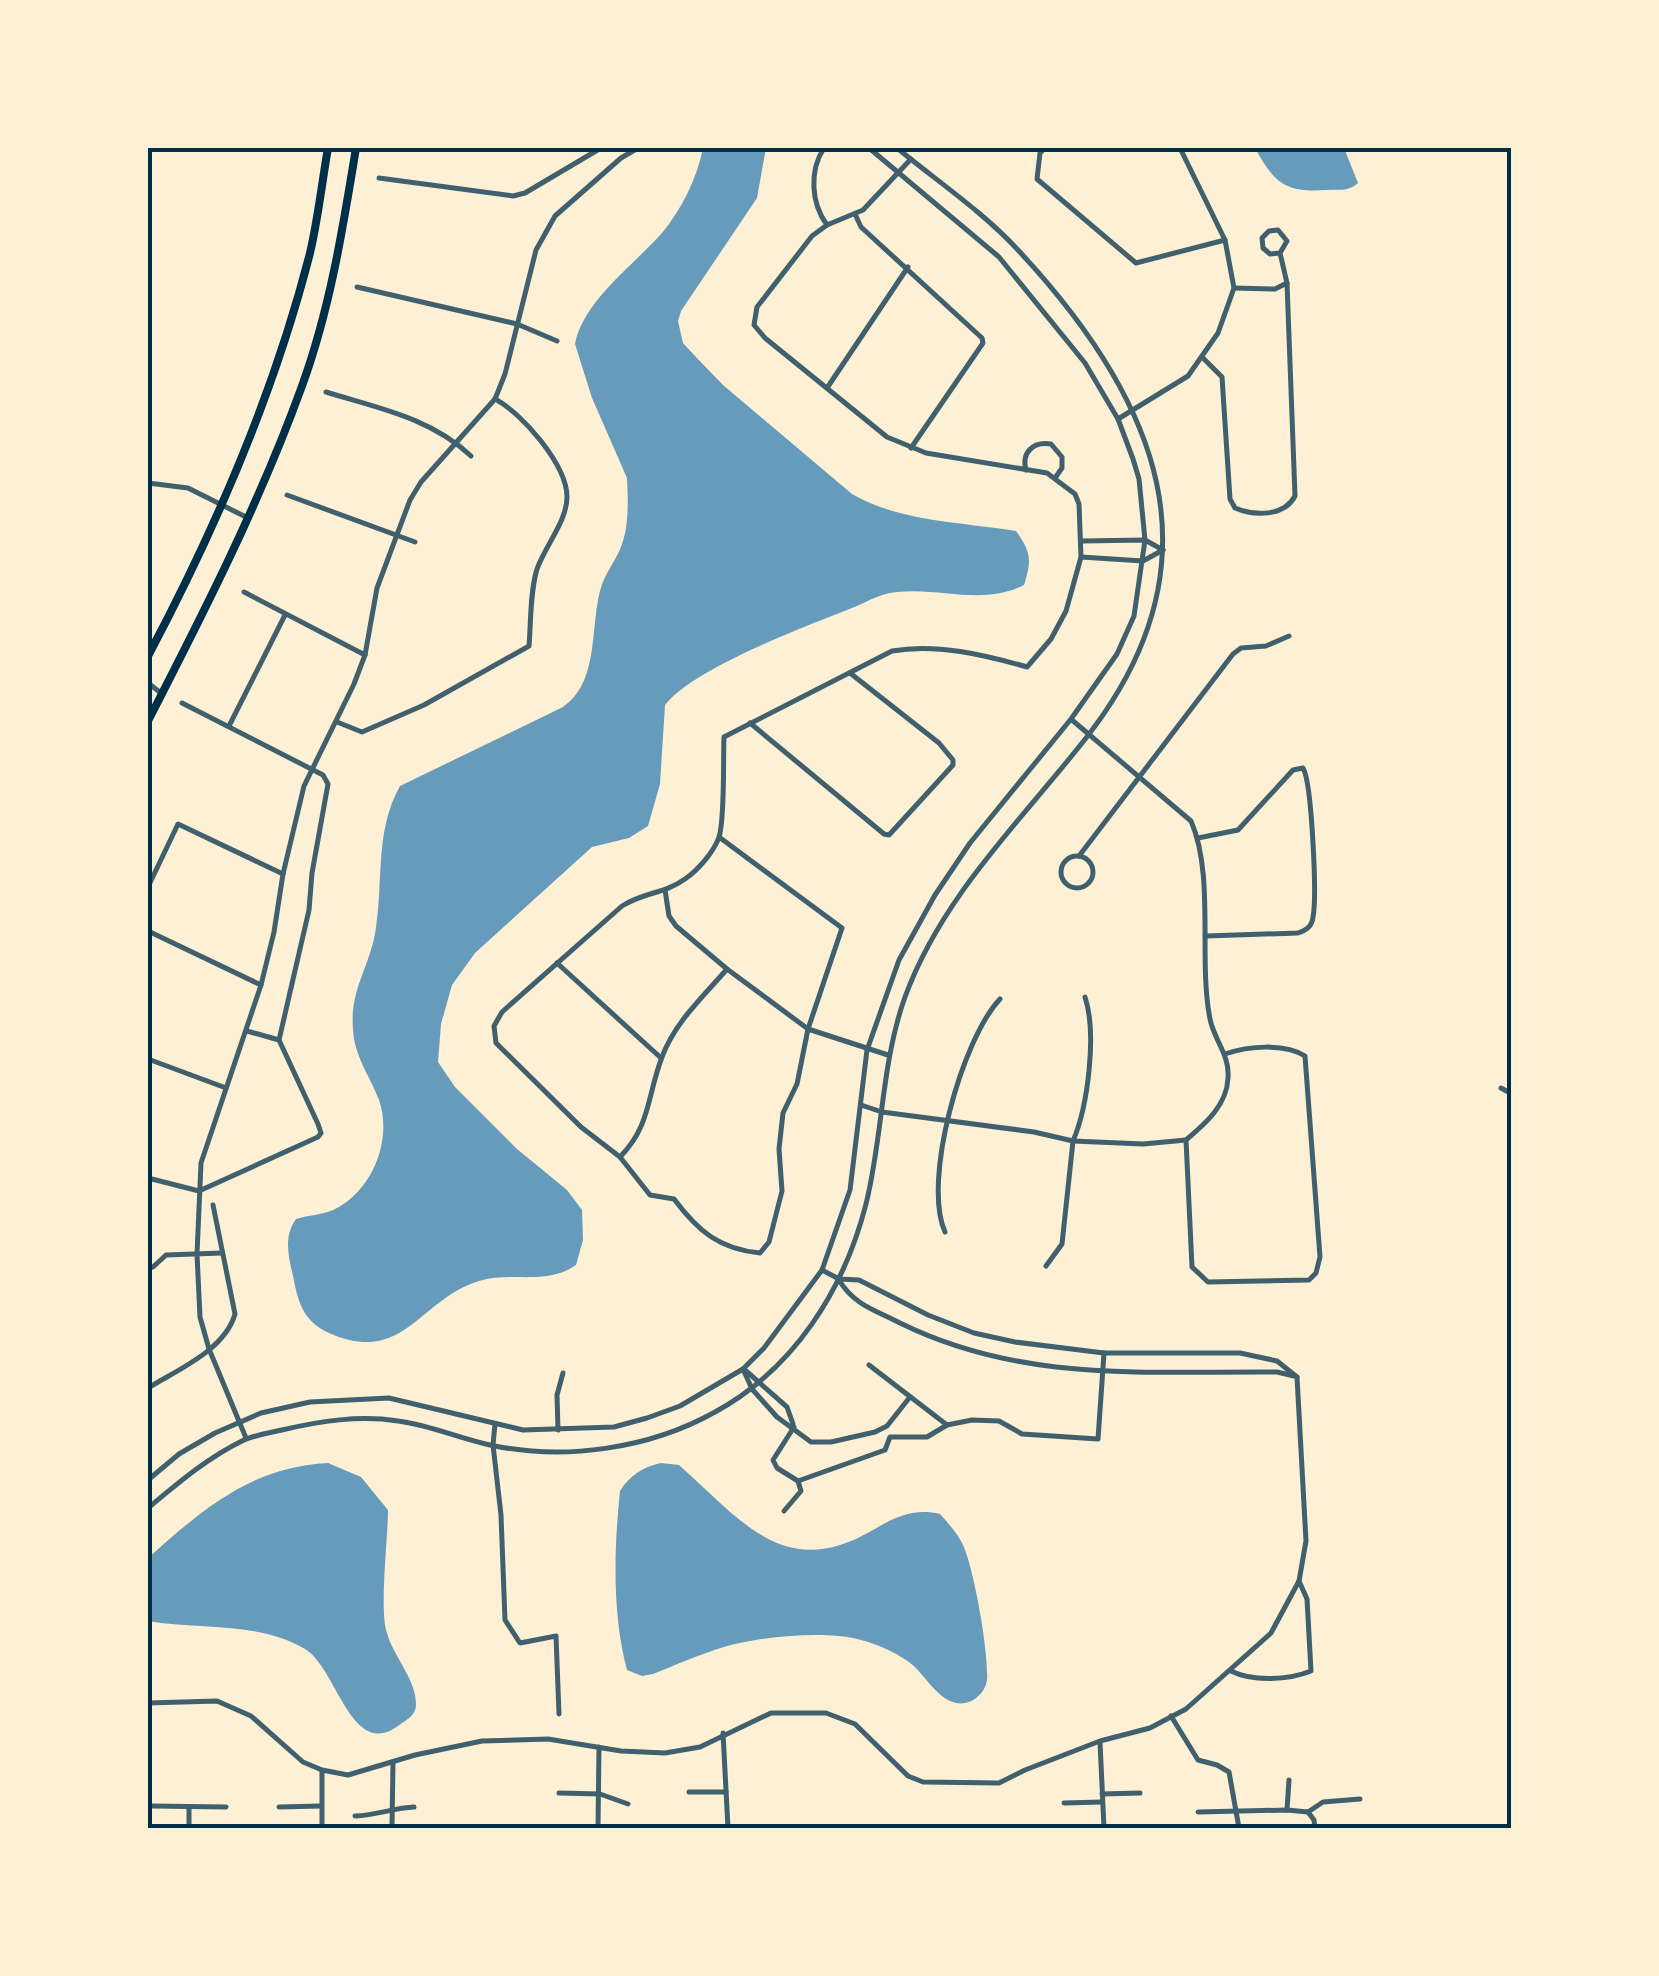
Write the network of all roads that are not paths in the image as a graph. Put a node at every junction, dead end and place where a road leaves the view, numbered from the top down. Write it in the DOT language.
graph roads {
  1 [pos="328,148"];
  2 [pos="356,148"];
  3 [pos="601,148"];
  4 [pos="638,148"];
  5 [pos="824,148"];
  6 [pos="869,148"];
  7 [pos="897,148"];
  8 [pos="1045,148"];
  9 [pos="1180,148"];
  10 [pos="911,159"];
  11 [pos="884,161"];
  12 [pos="900,172"];
  13 [pos="379,178"];
  14 [pos="855,214"];
  15 [pos="827,225"];
  16 [pos="1225,240"];
  17 [pos="1280,253"];
  18 [pos="908,267"];
  19 [pos="1286,283"];
  20 [pos="357,287"];
  21 [pos="1234,288"];
  22 [pos="517,324"];
  23 [pos="558,341"];
  24 [pos="1204,358"];
  25 [pos="827,388"];
  26 [pos="326,392"];
  27 [pos="495,399"];
  28 [pos="1134,409"];
  29 [pos="1118,419"];
  30 [pos="456,443"];
  31 [pos="911,448"];
  32 [pos="471,456"];
  33 [pos="1026,470"];
  34 [pos="1055,478"];
  35 [pos="148,483"];
  36 [pos="286,495"];
  37 [pos="222,505"];
  38 [pos="248,518"];
  39 [pos="396,534"];
  40 [pos="1145,540"];
  41 [pos="1082,541"];
  42 [pos="415,542"];
  43 [pos="1164,550"];
  44 [pos="1082,558"];
  45 [pos="1143,561"];
  46 [pos="244,592"];
  47 [pos="285,615"];
  48 [pos="1289,636"];
  49 [pos="148,656"];
  50 [pos="365,656"];
  51 [pos="850,673"];
  52 [pos="148,683"];
  53 [pos="162,693"];
  54 [pos="182,703"];
  55 [pos="1071,719"];
  56 [pos="148,720"];
  57 [pos="337,722"];
  58 [pos="750,723"];
  59 [pos="229,726"];
  60 [pos="1089,734"];
  61 [pos="311,770"];
  62 [pos="1141,777"];
  63 [pos="720,837"];
  64 [pos="1198,838"];
  65 [pos="1078,856"];
  66 [pos="283,874"];
  67 [pos="148,886"];
  68 [pos="665,890"];
  69 [pos="148,931"];
  70 [pos="1206,936"];
  71 [pos="558,963"];
  72 [pos="727,969"];
  73 [pos="261,985"];
  74 [pos="1085,997"];
  75 [pos="1000,1000"];
  76 [pos="808,1029"];
  77 [pos="247,1031"];
  78 [pos="279,1040"];
  79 [pos="867,1050"];
  80 [pos="888,1054"];
  81 [pos="1225,1054"];
  82 [pos="148,1058"];
  83 [pos="662,1058"];
  84 [pos="226,1088"];
  85 [pos="1501,1088"];
  86 [pos="1512,1094"];
  87 [pos="861,1106"];
  88 [pos="882,1112"];
  89 [pos="948,1121"];
  90 [pos="1186,1140"];
  91 [pos="1073,1141"];
  92 [pos="620,1157"];
  93 [pos="148,1178"];
  94 [pos="199,1191"];
  95 [pos="212,1205"];
  96 [pos="945,1232"];
  97 [pos="222,1253"];
  98 [pos="196,1254"];
  99 [pos="1046,1266"];
  100 [pos="153,1267"];
  101 [pos="822,1270"];
  102 [pos="838,1279"];
  103 [pos="209,1349"];
  104 [pos="1104,1353"];
  105 [pos="869,1365"];
  106 [pos="743,1369"];
  107 [pos="1103,1372"];
  108 [pos="563,1373"];
  109 [pos="1297,1377"];
  110 [pos="761,1383"];
  111 [pos="148,1388"];
  112 [pos="752,1390"];
  113 [pos="910,1396"];
  114 [pos="239,1422"];
  115 [pos="495,1424"];
  116 [pos="947,1424"];
  117 [pos="794,1427"];
  118 [pos="881,1429"];
  119 [pos="558,1430"];
  120 [pos="890,1436"];
  121 [pos="246,1438"];
  122 [pos="493,1446"];
  123 [pos="148,1480"];
  124 [pos="798,1480"];
  125 [pos="148,1508"];
  126 [pos="784,1511"];
  127 [pos="1299,1581"];
  128 [pos="1231,1670"];
  129 [pos="148,1703"];
  130 [pos="559,1714"];
  131 [pos="1172,1716"];
  132 [pos="724,1734"];
  133 [pos="1100,1742"];
  134 [pos="599,1747"];
  135 [pos="393,1762"];
  136 [pos="322,1770"];
  137 [pos="1289,1780"];
  138 [pos="690,1792"];
  139 [pos="727,1792"];
  140 [pos="1140,1792"];
  141 [pos="559,1793"];
  142 [pos="600,1794"];
  143 [pos="1102,1794"];
  144 [pos="1360,1799"];
  145 [pos="1102,1802"];
  146 [pos="628,1804"];
  147 [pos="1064,1804"];
  148 [pos="151,1806"];
  149 [pos="189,1806"];
  150 [pos="322,1806"];
  151 [pos="226,1807"];
  152 [pos="280,1807"];
  153 [pos="414,1807"];
  154 [pos="393,1808"];
  155 [pos="1236,1809"];
  156 [pos="1286,1810"];
  157 [pos="1198,1812"];
  158 [pos="1308,1812"];
  159 [pos="355,1816"];
  160 [pos="189,1828"];
  161 [pos="322,1828"];
  162 [pos="392,1828"];
  163 [pos="598,1828"];
  164 [pos="728,1828"];
  165 [pos="1104,1828"];
  166 [pos="1239,1828"];
  167 [pos="1315,1828"];
  1 -- 37 [label="main road"];
  2 -- 38 [label="main road"];
  3 -- 13 [label="street"];
  4 -- 22 [label="street"];
  5 -- 15 [label="street"];
  6 -- 11 [label="street"];
  7 -- 10 [label="street"];
  7 -- 11 [label="street"];
  8 -- 16 [label="street"];
  9 -- 16 [label="street"];
  10 -- 12 [label="street"];
  10 -- 28 [label="street"];
  11 -- 12 [label="street"];
  12 -- 14 [label="street"];
  12 -- 29 [label="street"];
  14 -- 15 [label="street"];
  14 -- 18 [label="street"];
  15 -- 25 [label="street"];
  16 -- 21 [label="street"];
  17 -- 17 [label="street"];
  17 -- 19 [label="street"];
  18 -- 25 [label="street"];
  18 -- 31 [label="street"];
  19 -- 21 [label="street"];
  19 -- 24 [label="street"];
  20 -- 22 [label="street"];
  21 -- 24 [label="street"];
  22 -- 23 [label="street"];
  22 -- 27 [label="street"];
  24 -- 28 [label="street"];
  25 -- 31 [label="street"];
  26 -- 30 [label="street"];
  27 -- 30 [label="street"];
  27 -- 57 [label="street"];
  28 -- 29 [label="street"];
  28 -- 43 [label="street"];
  29 -- 40 [label="street"];
  30 -- 32 [label="street"];
  30 -- 39 [label="street"];
  31 -- 33 [label="street"];
  33 -- 34 [label="street"];
  33 -- 34 [label="street"];
  34 -- 41 [label="street"];
  35 -- 37 [label="street"];
  36 -- 39 [label="street"];
  37 -- 38 [label="street"];
  37 -- 49 [label="main road"];
  38 -- 53 [label="main road"];
  39 -- 42 [label="street"];
  39 -- 50 [label="street"];
  40 -- 41 [label="street"];
  40 -- 43 [label="street"];
  40 -- 45 [label="street"];
  41 -- 44 [label="street"];
  43 -- 45 [label="street"];
  43 -- 60 [label="street"];
  44 -- 45 [label="street"];
  44 -- 51 [label="street"];
  45 -- 55 [label="street"];
  46 -- 47 [label="street"];
  47 -- 50 [label="street"];
  47 -- 59 [label="street"];
  48 -- 62 [label="street"];
  50 -- 57 [label="street"];
  51 -- 58 [label="street"];
  51 -- 58 [label="street"];
  52 -- 53 [label="street"];
  53 -- 56 [label="main road"];
  54 -- 59 [label="street"];
  55 -- 60 [label="street"];
  55 -- 79 [label="street"];
  57 -- 61 [label="street"];
  58 -- 63 [label="street"];
  59 -- 61 [label="street"];
  60 -- 62 [label="street"];
  60 -- 80 [label="street"];
  61 -- 66 [label="street"];
  61 -- 78 [label="street"];
  62 -- 64 [label="street"];
  62 -- 65 [label="street"];
  63 -- 68 [label="street"];
  63 -- 76 [label="street"];
  64 -- 70 [label="street"];
  64 -- 70 [label="street"];
  65 -- 65 [label="street"];
  66 -- 67 [label="street"];
  66 -- 73 [label="street"];
  68 -- 71 [label="street"];
  68 -- 72 [label="street"];
  69 -- 73 [label="street"];
  70 -- 81 [label="street"];
  71 -- 83 [label="street"];
  71 -- 92 [label="street"];
  72 -- 76 [label="street"];
  72 -- 83 [label="street"];
  73 -- 77 [label="street"];
  74 -- 91 [label="street"];
  75 -- 89 [label="street"];
  76 -- 79 [label="street"];
  76 -- 92 [label="street"];
  77 -- 78 [label="street"];
  77 -- 84 [label="street"];
  78 -- 94 [label="street"];
  79 -- 80 [label="street"];
  79 -- 87 [label="street"];
  80 -- 88 [label="street"];
  81 -- 90 [label="street"];
  81 -- 90 [label="street"];
  82 -- 84 [label="street"];
  83 -- 92 [label="street"];
  84 -- 94 [label="street"];
  85 -- 86 [label="street"];
  87 -- 88 [label="street"];
  87 -- 101 [label="street"];
  88 -- 89 [label="street"];
  88 -- 102 [label="street"];
  89 -- 91 [label="street"];
  89 -- 96 [label="street"];
  90 -- 91 [label="street"];
  91 -- 99 [label="street"];
  93 -- 94 [label="street"];
  94 -- 98 [label="street"];
  95 -- 97 [label="street"];
  97 -- 98 [label="street"];
  97 -- 103 [label="street"];
  98 -- 100 [label="street"];
  98 -- 103 [label="street"];
  101 -- 102 [label="street"];
  101 -- 106 [label="street"];
  102 -- 104 [label="street"];
  102 -- 107 [label="street"];
  102 -- 110 [label="street"];
  103 -- 111 [label="street"];
  103 -- 114 [label="street"];
  104 -- 107 [label="street"];
  104 -- 109 [label="street"];
  105 -- 113 [label="street"];
  106 -- 110 [label="street"];
  106 -- 112 [label="street"];
  106 -- 119 [label="street"];
  107 -- 109 [label="street"];
  107 -- 116 [label="street"];
  108 -- 119 [label="street"];
  109 -- 127 [label="street"];
  110 -- 112 [label="street"];
  110 -- 117 [label="street"];
  112 -- 117 [label="street"];
  112 -- 122 [label="street"];
  113 -- 116 [label="street"];
  113 -- 118 [label="street"];
  114 -- 115 [label="street"];
  114 -- 121 [label="street"];
  114 -- 123 [label="street"];
  115 -- 119 [label="street"];
  115 -- 122 [label="street"];
  116 -- 120 [label="street"];
  117 -- 118 [label="street"];
  117 -- 124 [label="street"];
  118 -- 120 [label="street"];
  120 -- 124 [label="street"];
  121 -- 122 [label="street"];
  121 -- 125 [label="street"];
  122 -- 130 [label="street"];
  124 -- 126 [label="street"];
  127 -- 128 [label="street"];
  127 -- 128 [label="street"];
  128 -- 131 [label="street"];
  129 -- 136 [label="street"];
  131 -- 133 [label="street"];
  131 -- 155 [label="street"];
  132 -- 133 [label="street"];
  132 -- 134 [label="street"];
  132 -- 139 [label="street"];
  133 -- 143 [label="street"];
  134 -- 135 [label="street"];
  134 -- 142 [label="street"];
  135 -- 136 [label="street"];
  135 -- 154 [label="street"];
  136 -- 150 [label="street"];
  137 -- 156 [label="street"];
  138 -- 139 [label="street"];
  139 -- 164 [label="street"];
  140 -- 143 [label="street"];
  141 -- 142 [label="street"];
  142 -- 146 [label="street"];
  142 -- 163 [label="street"];
  143 -- 145 [label="street"];
  144 -- 158 [label="street"];
  145 -- 147 [label="street"];
  145 -- 165 [label="street"];
  148 -- 149 [label="street"];
  149 -- 151 [label="street"];
  149 -- 160 [label="street"];
  150 -- 152 [label="street"];
  150 -- 161 [label="street"];
  153 -- 154 [label="street"];
  154 -- 159 [label="street"];
  154 -- 162 [label="street"];
  155 -- 156 [label="street"];
  155 -- 157 [label="street"];
  155 -- 166 [label="street"];
  156 -- 158 [label="street"];
  158 -- 167 [label="street"];
}
